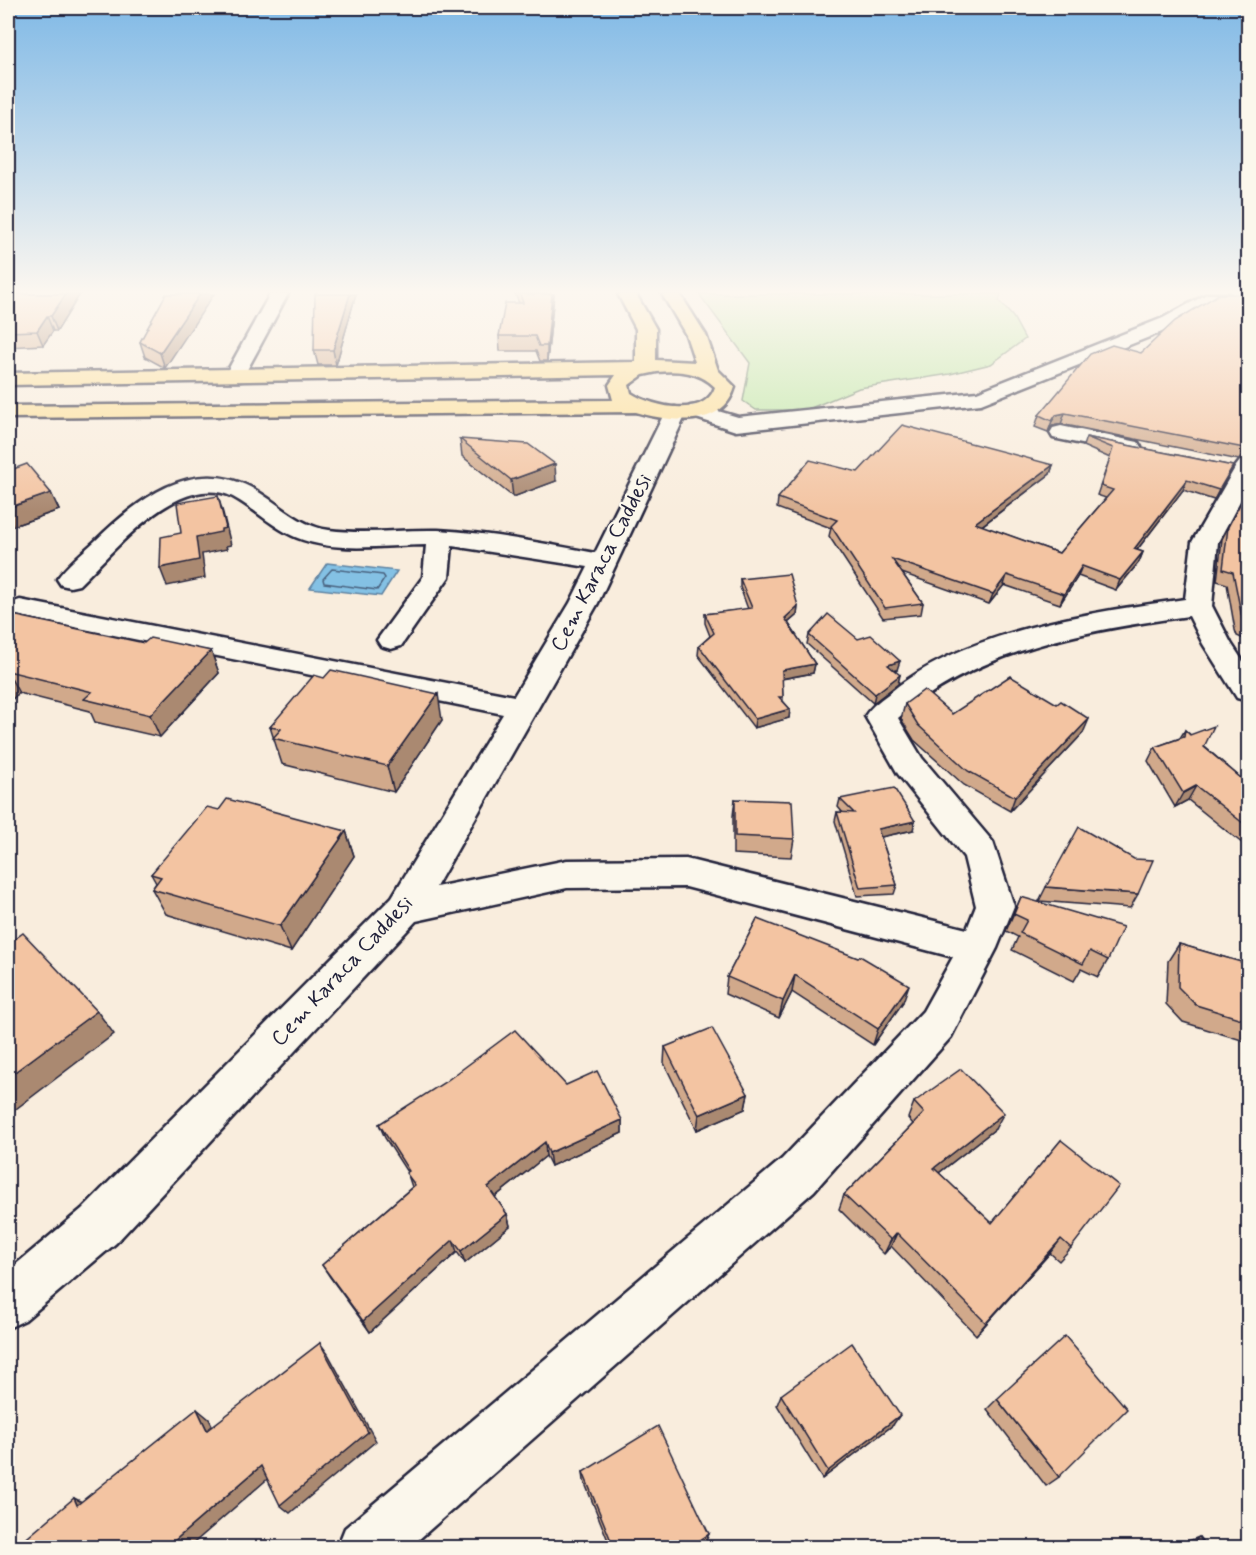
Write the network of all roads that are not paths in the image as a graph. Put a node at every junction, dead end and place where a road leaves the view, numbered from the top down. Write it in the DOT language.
graph roads {
  1 [pos="240,367"];
  2 [pos="675,367"];
  3 [pos="688,367"];
  4 [pos="707,367"];
  5 [pos="1059,367"];
  6 [pos="646,368"];
  7 [pos="709,372"];
  8 [pos="234,377"];
  9 [pos="8,379"];
  10 [pos="634,406"];
  11 [pos="8,412"];
  12 [pos="687,412"];
  13 [pos="1061,433"];
  14 [pos="1154,452"];
  15 [pos="1239,467"];
  16 [pos="440,538"];
  17 [pos="603,562"];
  18 [pos="70,579"];
  19 [pos="1198,606"];
  20 [pos="8,616"];
  21 [pos="391,640"];
  22 [pos="1248,691"];
  23 [pos="523,708"];
  24 [pos="405,908"];
  25 [pos="978,948"];
  26 [pos="8,1304"];
  27 [pos="364,1548"];
  1 -- 8 [label="street"];
  2 -- 6 [label="main road"];
  3 -- 7 [label="main road"];
  4 -- 7 [label="main road"];
  5 -- 12 [label="street"];
  6 -- 8 [label="main road"];
  6 -- 10 [label="main road"];
  7 -- 12 [label="main road"];
  8 -- 9 [label="main road"];
  10 -- 11 [label="main road"];
  10 -- 12 [label="main road"];
  12 -- 17 [label="street, Cem Karaca Caddesi"];
  13 -- 14 [label="street"];
  15 -- 19 [label="street"];
  16 -- 17 [label="street"];
  16 -- 18 [label="street"];
  16 -- 21 [label="street"];
  17 -- 23 [label="street, Cem Karaca Caddesi"];
  19 -- 22 [label="street"];
  19 -- 25 [label="street"];
  20 -- 23 [label="street"];
  23 -- 24 [label="street, Cem Karaca Caddesi"];
  24 -- 25 [label="street"];
  24 -- 26 [label="street, Cem Karaca Caddesi"];
  25 -- 27 [label="street"];
}
